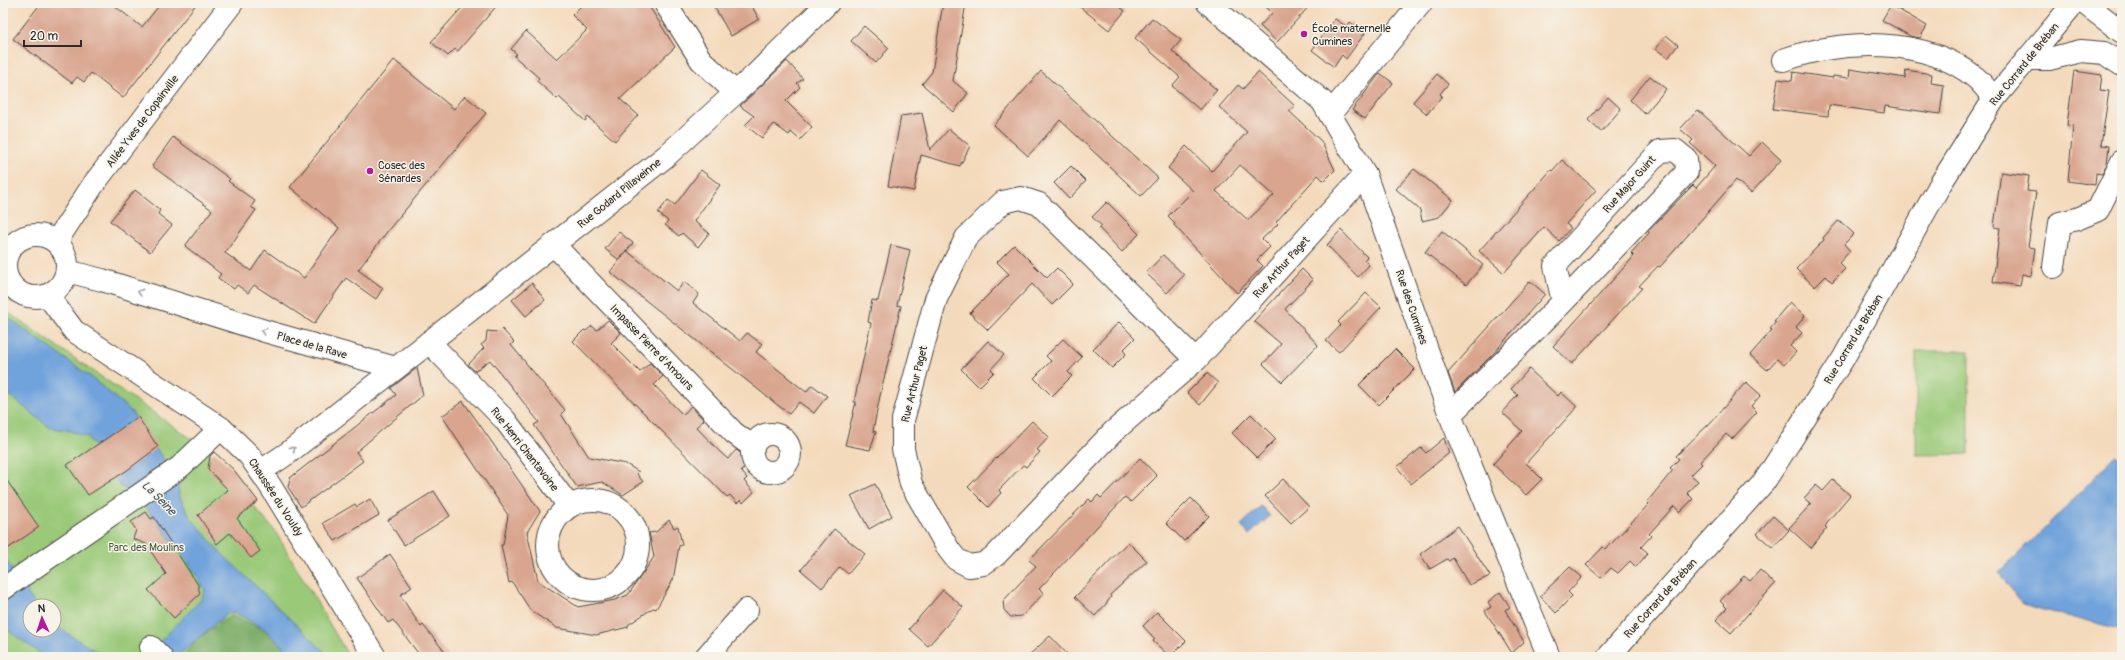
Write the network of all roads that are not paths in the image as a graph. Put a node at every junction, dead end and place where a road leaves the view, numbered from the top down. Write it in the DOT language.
graph roads {
  1 [pos="232,3"];
  2 [pos="665,3"];
  3 [pos="828,3"];
  4 [pos="1208,3"];
  5 [pos="1421,3"];
  6 [pos="2074,3"];
  7 [pos="2084,3"];
  8 [pos="2122,32"];
  9 [pos="2028,58"];
  10 [pos="1783,60"];
  11 [pos="2122,65"];
  12 [pos="735,92"];
  13 [pos="1994,99"];
  14 [pos="1330,114"];
  15 [pos="2122,161"];
  16 [pos="1365,174"];
  17 [pos="56,242"];
  18 [pos="554,245"];
  19 [pos="5,252"];
  20 [pos="2054,267"];
  21 [pos="67,271"];
  22 [pos="48,296"];
  23 [pos="1563,302"];
  24 [pos="429,342"];
  25 [pos="1196,360"];
  26 [pos="396,368"];
  27 [pos="1450,416"];
  28 [pos="221,428"];
  29 [pos="753,447"];
  30 [pos="261,471"];
  31 [pos="569,506"];
  32 [pos="11,583"];
  33 [pos="747,610"];
  34 [pos="375,657"];
  35 [pos="706,657"];
  36 [pos="1549,657"];
  37 [pos="1608,657"];
  1 -- 17 [label="street, Allée Yves de Copainville"];
  2 -- 12 [label="street"];
  3 -- 12 [label="street, Rue Godard Pillaveinne"];
  4 -- 14 [label="street, Rue des Cumines"];
  5 -- 14 [label="street"];
  6 -- 9 [label="street, Rue Corrard de Bréban"];
  7 -- 8 [label="street"];
  9 -- 11 [label="street"];
  9 -- 13 [label="street, Rue Corrard de Bréban"];
  10 -- 13 [label="street"];
  12 -- 18 [label="street, Rue Godard Pillaveinne"];
  13 -- 37 [label="street, Rue Corrard de Bréban"];
  14 -- 16 [label="street, Rue des Cumines"];
  15 -- 20 [label="street"];
  16 -- 25 [label="street, Rue Arthur Paget"];
  16 -- 27 [label="street, Rue des Cumines"];
  17 -- 19 [label="street"];
  17 -- 21 [label="street"];
  18 -- 24 [label="street, Rue Godard Pillaveinne"];
  18 -- 29 [label="street, Impasse Pierre d'Amours"];
  19 -- 22 [label="street"];
  21 -- 22 [label="street"];
  26 -- 21 [label="street, Place de la Rave, one-way"];
  22 -- 28 [label="street, Chaussée du Vouldy"];
  23 -- 23 [label="street, Rue Major Guint"];
  23 -- 27 [label="street, Rue Major Guint"];
  24 -- 26 [label="street, Rue Godard Pillaveinne"];
  24 -- 31 [label="street, Rue Henri Chantavoine"];
  25 -- 25 [label="street, Rue Arthur Paget"];
  30 -- 26 [label="street, one-way"];
  27 -- 36 [label="street, Rue des Cumines"];
  28 -- 30 [label="street, Chaussée du Vouldy"];
  28 -- 32 [label="street"];
  30 -- 34 [label="street, Chaussée du Vouldy"];
  31 -- 31 [label="street"];
  33 -- 35 [label="street"];
}
